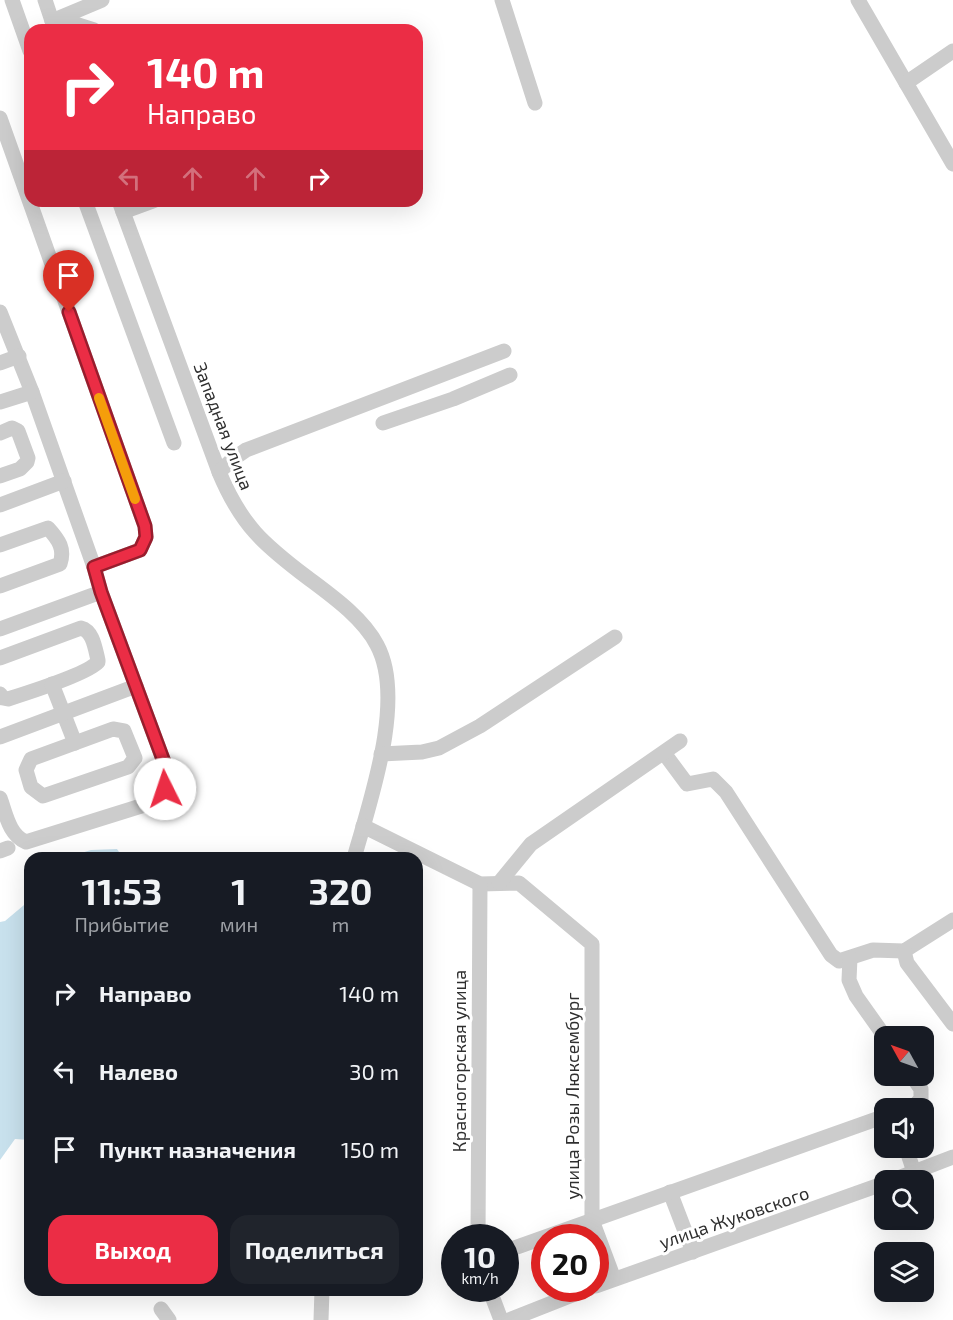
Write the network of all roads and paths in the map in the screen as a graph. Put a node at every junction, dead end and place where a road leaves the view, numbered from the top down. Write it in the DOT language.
graph roads {
  1 [pos="12,0"];
  2 [pos="45,0"];
  3 [pos="102,0"];
  4 [pos="502,0"];
  5 [pos="858,0"];
  6 [pos="53,24"];
  7 [pos="58,24"];
  8 [pos="24,34"];
  9 [pos="953,51"];
  10 [pos="906,83"];
  11 [pos="535,103"];
  12 [pos="0,118"];
  13 [pos="953,164"];
  14 [pos="24,186"];
  15 [pos="32,207"];
  16 [pos="87,207"];
  17 [pos="121,207"];
  18 [pos="1,316"];
  19 [pos="504,351"];
  20 [pos="19,356"];
  21 [pos="0,363"];
  22 [pos="510,375"];
  23 [pos="32,392"];
  24 [pos="0,402"];
  25 [pos="383,423"];
  26 [pos="0,433"];
  27 [pos="174,443"];
  28 [pos="219,472"];
  29 [pos="0,476"];
  30 [pos="64,481"];
  31 [pos="0,505"];
  32 [pos="82,534"];
  33 [pos="60,541"];
  34 [pos="0,545"];
  35 [pos="94,567"];
  36 [pos="0,586"];
  37 [pos="101,592"];
  38 [pos="0,629"];
  39 [pos="615,637"];
  40 [pos="0,658"];
  41 [pos="52,684"];
  42 [pos="136,686"];
  43 [pos="0,694"];
  44 [pos="64,714"];
  45 [pos="0,737"];
  46 [pos="680,741"];
  47 [pos="75,743"];
  48 [pos="664,753"];
  49 [pos="381,754"];
  50 [pos="0,798"];
  51 [pos="363,826"];
  52 [pos="356,852"];
  53 [pos="415,852"];
  54 [pos="423,856"];
  55 [pos="480,884"];
  56 [pos="499,884"];
  57 [pos="953,920"];
  58 [pos="904,951"];
  59 [pos="850,958"];
  60 [pos="953,1024"];
  61 [pos="877,1026"];
  62 [pos="874,1120"];
  63 [pos="953,1157"];
  64 [pos="919,1170"];
  65 [pos="874,1188"];
  66 [pos="670,1192"];
  67 [pos="591,1220"];
  68 [pos="478,1224"];
  69 [pos="519,1246"];
  70 [pos="693,1252"];
  71 [pos="614,1279"];
  72 [pos="609,1281"];
  73 [pos="322,1296"];
  74 [pos="494,1302"];
  75 [pos="555,1302"];
  76 [pos="321,1320"];
  77 [pos="501,1320"];
  78 [pos="509,1320"];
  1 -- 8 [label="street"];
  2 -- 6 [label="street"];
  3 -- 7 [label="street"];
  4 -- 11 [label="street"];
  5 -- 10 [label="street"];
  9 -- 10 [label="street"];
  10 -- 13 [label="street"];
  12 -- 14 [label="street"];
  15 -- 35 [label="street"];
  16 -- 27 [label="street"];
  17 -- 28 [label="street, Западная улица"];
  18 -- 20 [label="street"];
  19 -- 28 [label="street"];
  20 -- 21 [label="street"];
  20 -- 23 [label="street"];
  22 -- 25 [label="street"];
  23 -- 24 [label="street"];
  23 -- 30 [label="street"];
  26 -- 29 [label="street"];
  28 -- 49 [label="street, Западная улица"];
  30 -- 31 [label="street"];
  30 -- 32 [label="street"];
  32 -- 33 [label="street"];
  32 -- 35 [label="street"];
  33 -- 34 [label="street"];
  33 -- 36 [label="street"];
  35 -- 37 [label="street"];
  37 -- 38 [label="street"];
  37 -- 42 [label="street"];
  39 -- 49 [label="street"];
  40 -- 41 [label="street"];
  41 -- 43 [label="street"];
  41 -- 44 [label="street"];
  42 -- 44 [label="street"];
  42 -- 50 [label="street"];
  44 -- 45 [label="street"];
  44 -- 47 [label="street"];
  46 -- 48 [label="street"];
  47 -- 47 [label="street"];
  48 -- 56 [label="street"];
  48 -- 59 [label="street"];
  49 -- 51 [label="street, Западная улица"];
  51 -- 52 [label="street, Западная улица"];
  51 -- 53 [label="street"];
  54 -- 55 [label="street"];
  55 -- 56 [label="street"];
  55 -- 68 [label="street, Красногорская улица"];
  56 -- 67 [label="street, улица Розы Люксембург"];
  57 -- 58 [label="street"];
  58 -- 59 [label="street"];
  58 -- 60 [label="street"];
  59 -- 61 [label="street"];
  62 -- 66 [label="street"];
  63 -- 64 [label="street"];
  65 -- 70 [label="street, улица Жуковского"];
  66 -- 67 [label="street"];
  66 -- 70 [label="street"];
  67 -- 69 [label="street"];
  67 -- 71 [label="street, улица Розы Люксембург"];
  70 -- 71 [label="street, улица Жуковского"];
  71 -- 72 [label="street, улица Жуковского"];
  73 -- 76 [label="street"];
  74 -- 77 [label="street"];
  75 -- 78 [label="street"];
}
